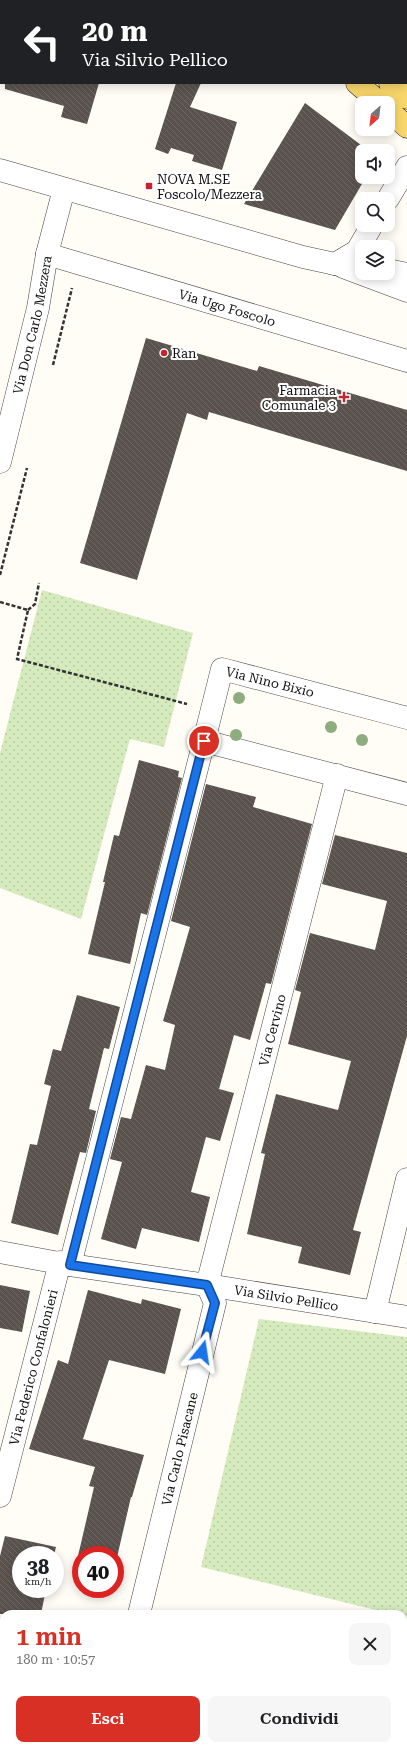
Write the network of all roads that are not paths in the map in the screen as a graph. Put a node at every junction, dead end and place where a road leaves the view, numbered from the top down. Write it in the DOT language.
graph roads {
  1 [pos="358,84"];
  2 [pos="391,84"];
  3 [pos="372,96"];
  4 [pos="407,98"];
  5 [pos="395,116"];
  6 [pos="407,127"];
  7 [pos="407,167"];
  8 [pos="0,170"];
  9 [pos="64,189"];
  10 [pos="392,192"];
  11 [pos="368,232"];
  12 [pos="47,254"];
  13 [pos="335,264"];
  14 [pos="355,265"];
  15 [pos="395,271"];
  16 [pos="407,274"];
  17 [pos="407,291"];
  18 [pos="407,361"];
  19 [pos="0,462"];
  20 [pos="407,718"];
  21 [pos="204,741"];
  22 [pos="337,775"];
  23 [pos="407,794"];
  24 [pos="407,1179"];
  25 [pos="0,1252"];
  26 [pos="65,1264"];
  27 [pos="207,1285"];
  28 [pos="374,1312"];
  29 [pos="407,1317"];
  30 [pos="0,1496"];
  31 [pos="140,1610"];
  1 -- 3 [label="main road"];
  2 -- 4 [label="main road"];
  5 -- 6 [label="main road"];
  7 -- 10 [label="street"];
  8 -- 9 [label="street"];
  9 -- 12 [label="street, Via Don Carlo Mezzera"];
  9 -- 13 [label="street"];
  11 -- 13 [label="street"];
  12 -- 18 [label="street, Via Ugo Foscolo"];
  12 -- 19 [label="street, Via Don Carlo Mezzera"];
  13 -- 14 [label="street"];
  13 -- 17 [label="street"];
  15 -- 16 [label="street"];
  20 -- 21 [label="street, Via Nino Bixio"];
  21 -- 22 [label="street"];
  21 -- 26 [label="street, Via Federico Confalonieri"];
  22 -- 23 [label="street"];
  22 -- 27 [label="street, Via Cervino"];
  24 -- 28 [label="street"];
  25 -- 26 [label="street, Via Silvio Pellico"];
  26 -- 27 [label="street, Via Silvio Pellico"];
  26 -- 30 [label="street, Via Federico Confalonieri"];
  27 -- 28 [label="street, Via Silvio Pellico"];
  27 -- 31 [label="street, Via Carlo Pisacane"];
  28 -- 29 [label="street, Via Silvio Pellico"];
}
